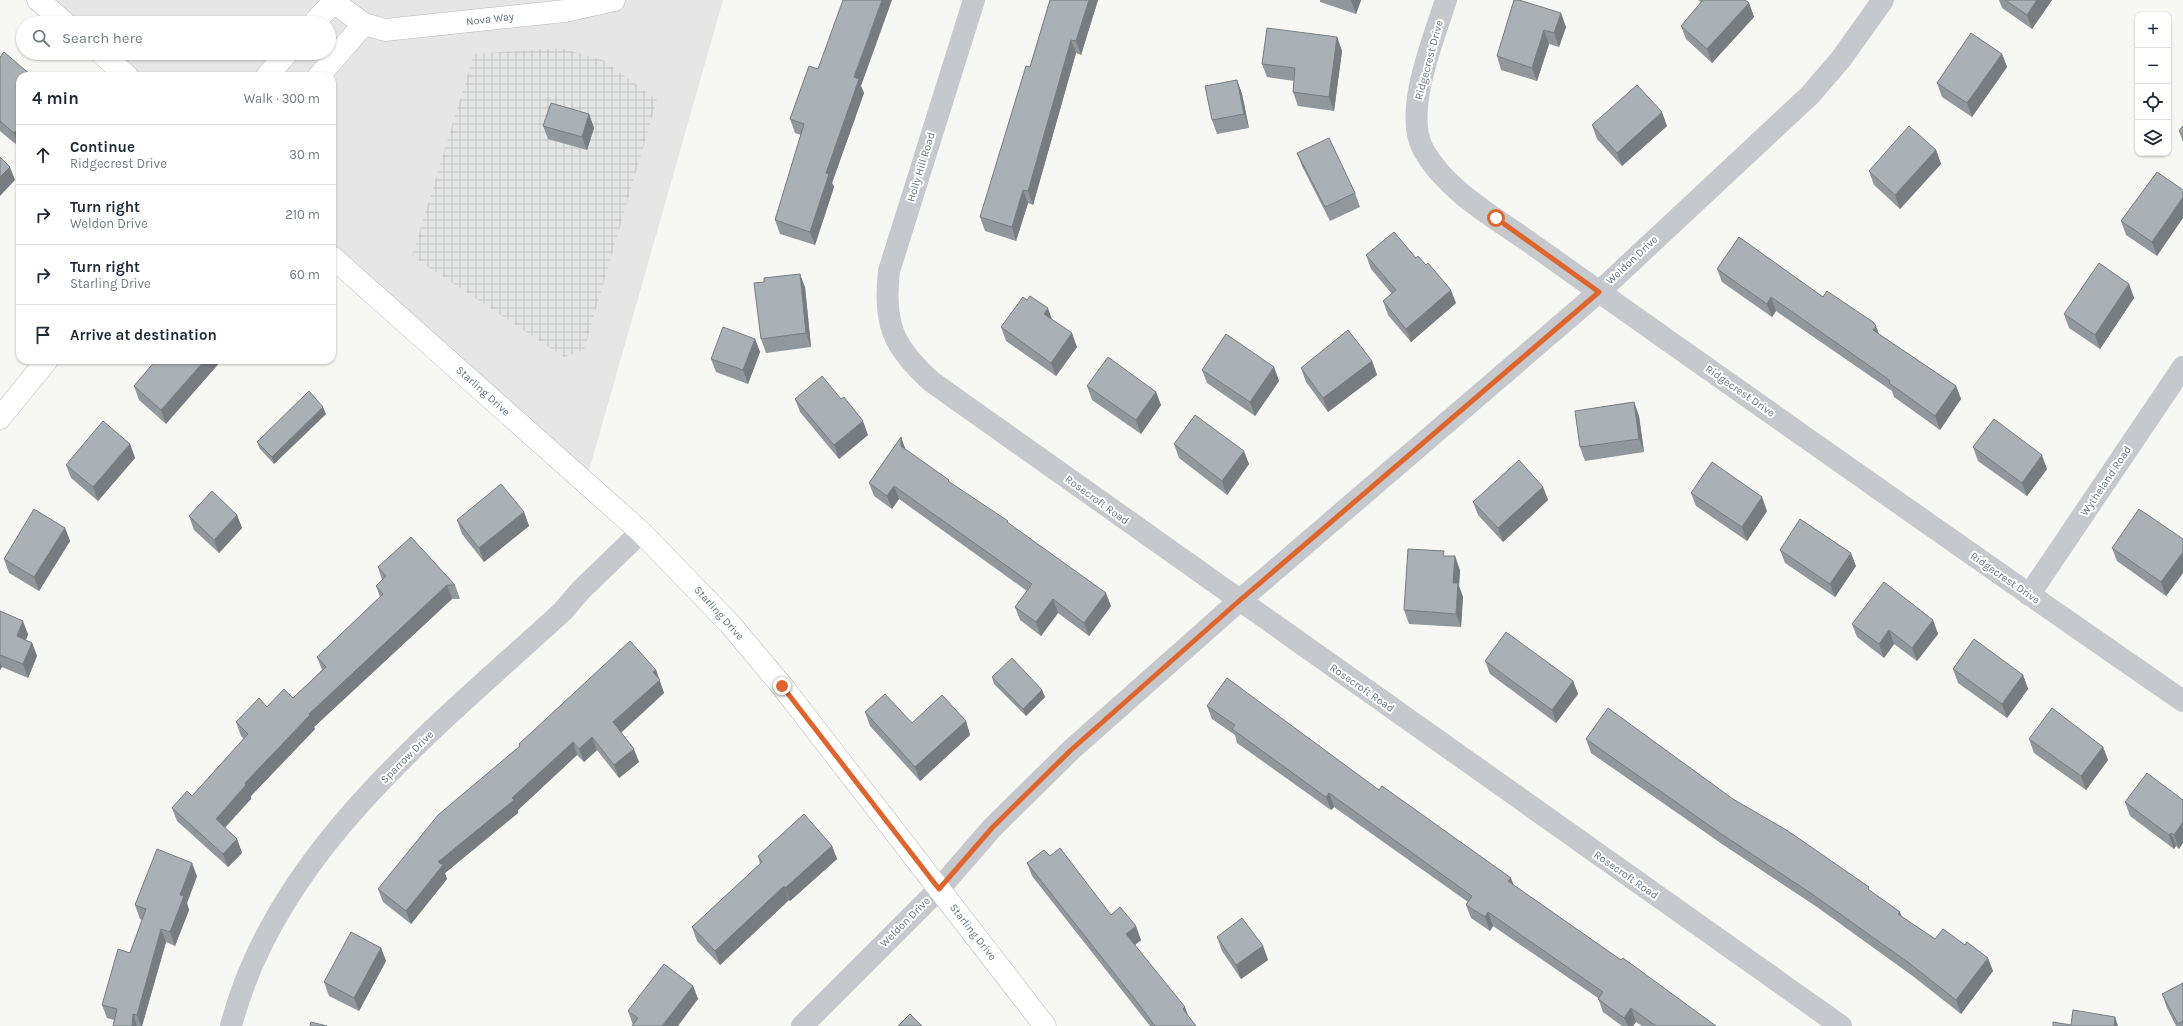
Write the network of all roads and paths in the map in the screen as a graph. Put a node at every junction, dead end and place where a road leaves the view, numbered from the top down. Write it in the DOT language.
graph roads {
  1 [pos="38,0"];
  2 [pos="614,0"];
  3 [pos="974,0"];
  4 [pos="1883,0"];
  5 [pos="1444,6"];
  6 [pos="57,16"];
  7 [pos="320,16"];
  8 [pos="364,24"];
  9 [pos="336,56"];
  10 [pos="109,60"];
  11 [pos="281,60"];
  12 [pos="333,60"];
  13 [pos="122,72"];
  14 [pos="270,72"];
  15 [pos="322,72"];
  16 [pos="336,261"];
  17 [pos="1599,292"];
  18 [pos="894,337"];
  19 [pos="44,364"];
  20 [pos="2183,367"];
  21 [pos="0,418"];
  22 [pos="641,532"];
  23 [pos="2029,595"];
  24 [pos="1239,601"];
  25 [pos="2183,701"];
  26 [pos="939,889"];
  27 [pos="231,1026"];
  28 [pos="802,1026"];
  29 [pos="1045,1026"];
  30 [pos="1841,1026"];
  1 -- 6 [label="street"];
  2 -- 8 [label="street, Nova Way"];
  3 -- 18 [label="street, Holly Hill Road"];
  4 -- 17 [label="street, Weldon Drive"];
  5 -- 17 [label="street, Ridgecrest Drive"];
  7 -- 8 [label="street, Nova Way"];
  8 -- 9 [label="street"];
  10 -- 13 [label="street"];
  11 -- 14 [label="street"];
  12 -- 15 [label="street"];
  16 -- 22 [label="street, Starling Drive"];
  17 -- 23 [label="street, Ridgecrest Drive"];
  17 -- 24 [label="street, Weldon Drive"];
  18 -- 24 [label="street, Rosecroft Road"];
  19 -- 21 [label="street"];
  20 -- 23 [label="street, Wytheland Road"];
  22 -- 26 [label="street, Starling Drive"];
  22 -- 27 [label="street, Sparrow Drive"];
  23 -- 25 [label="street, Ridgecrest Drive"];
  24 -- 26 [label="street, Weldon Drive"];
  24 -- 30 [label="street, Rosecroft Road"];
  26 -- 28 [label="street, Weldon Drive"];
  26 -- 29 [label="street, Starling Drive"];
}
